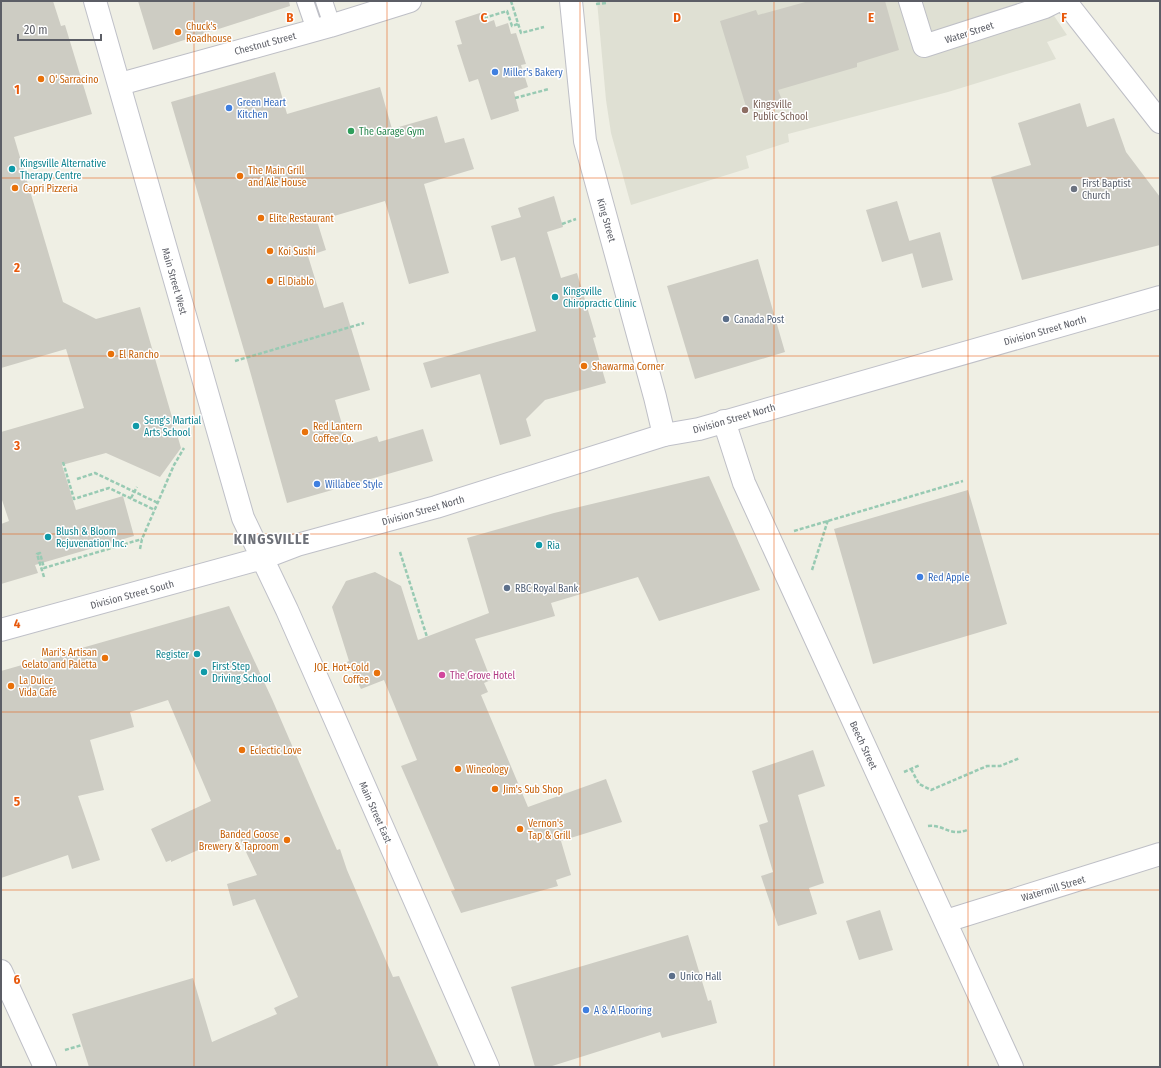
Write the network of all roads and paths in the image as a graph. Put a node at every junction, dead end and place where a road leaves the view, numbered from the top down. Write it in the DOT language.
graph roads {
  1 [pos="95,1"];
  2 [pos="305,1"];
  3 [pos="324,1"];
  4 [pos="511,1"];
  5 [pos="571,1"];
  6 [pos="910,1"];
  7 [pos="1057,1"];
  8 [pos="1066,1"];
  9 [pos="402,2"];
  10 [pos="606,3"];
  11 [pos="594,4"];
  12 [pos="484,18"];
  13 [pos="518,24"];
  14 [pos="544,27"];
  15 [pos="323,28"];
  16 [pos="120,84"];
  17 [pos="549,89"];
  18 [pos="515,98"];
  19 [pos="1160,122"];
  20 [pos="576,220"];
  21 [pos="562,224"];
  22 [pos="1160,297"];
  23 [pos="364,323"];
  24 [pos="235,361"];
  25 [pos="724,421"];
  26 [pos="664,435"];
  27 [pos="184,448"];
  28 [pos="63,462"];
  29 [pos="77,479"];
  30 [pos="964,481"];
  31 [pos="137,487"];
  32 [pos="132,498"];
  33 [pos="158,503"];
  34 [pos="155,510"];
  35 [pos="828,520"];
  36 [pos="793,532"];
  37 [pos="142,540"];
  38 [pos="140,549"];
  39 [pos="400,552"];
  40 [pos="263,558"];
  41 [pos="810,576"];
  42 [pos="44,577"];
  43 [pos="1,630"];
  44 [pos="427,637"];
  45 [pos="1020,758"];
  46 [pos="920,765"];
  47 [pos="911,769"];
  48 [pos="901,773"];
  49 [pos="926,826"];
  50 [pos="967,830"];
  51 [pos="1160,854"];
  52 [pos="946,921"];
  53 [pos="1,971"];
  54 [pos="82,1045"];
  55 [pos="61,1052"];
  56 [pos="45,1067"];
  57 [pos="488,1067"];
  58 [pos="1012,1067"];
  1 -- 16 [label="street, Main Street West"];
  2 -- 15 [label="lane"];
  3 -- 15 [label="lane"];
  4 -- 13 [label="path"];
  5 -- 26 [label="street, King Street"];
  6 -- 7 [label="street, Water Street"];
  8 -- 19 [label="street"];
  9 -- 15 [label="street, Chestnut Street"];
  10 -- 11 [label="path"];
  12 -- 13 [label="path"];
  13 -- 14 [label="path"];
  15 -- 16 [label="street, Chestnut Street"];
  16 -- 40 [label="street, Main Street West"];
  17 -- 18 [label="path"];
  20 -- 21 [label="path"];
  22 -- 25 [label="street, Division Street North"];
  23 -- 24 [label="path"];
  25 -- 26 [label="street, Division Street North"];
  25 -- 52 [label="street, Beech Street"];
  26 -- 40 [label="street, Division Street North"];
  27 -- 33 [label="path"];
  28 -- 32 [label="path"];
  29 -- 33 [label="path"];
  30 -- 35 [label="path"];
  31 -- 32 [label="path, bridge"];
  32 -- 34 [label="path"];
  33 -- 34 [label="path"];
  34 -- 37 [label="path"];
  35 -- 36 [label="path"];
  35 -- 41 [label="path"];
  37 -- 38 [label="path"];
  37 -- 42 [label="path"];
  39 -- 44 [label="path"];
  40 -- 43 [label="street, Division Street South"];
  40 -- 57 [label="street, Main Street East"];
  45 -- 47 [label="path"];
  46 -- 47 [label="path"];
  47 -- 48 [label="path"];
  49 -- 50 [label="path"];
  51 -- 52 [label="street, Watermill Street"];
  52 -- 58 [label="street, Beech Street"];
  53 -- 56 [label="street"];
  54 -- 55 [label="path"];
}
